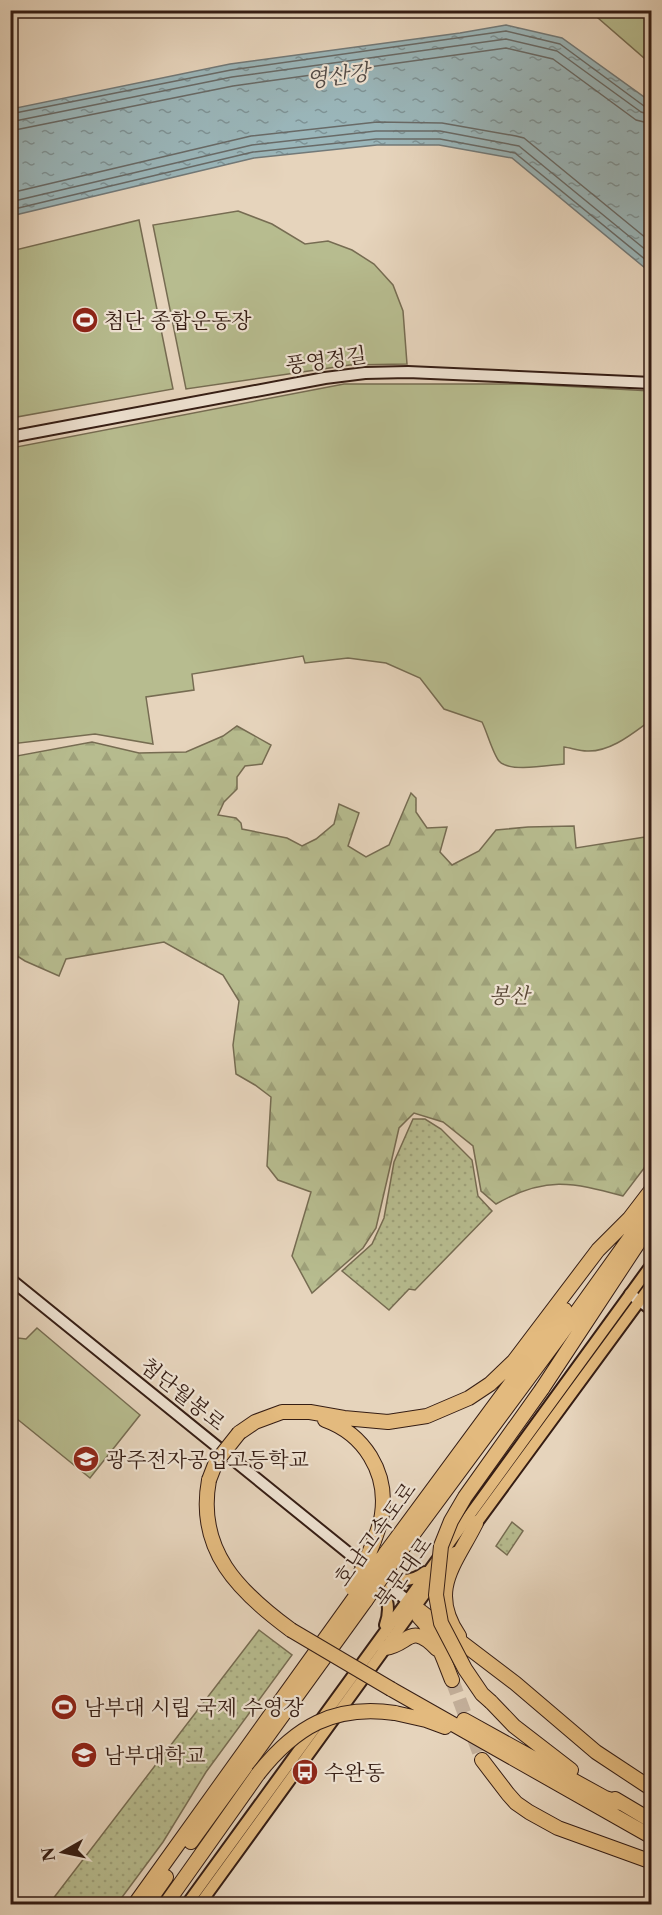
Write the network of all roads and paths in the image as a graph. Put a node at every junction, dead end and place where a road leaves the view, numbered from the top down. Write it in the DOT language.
graph roads {
  1 [pos="651,383"];
  2 [pos="10,437"];
  3 [pos="651,1189"];
  4 [pos="651,1207"];
  5 [pos="631,1217"];
  6 [pos="651,1222"];
  7 [pos="651,1264"];
  8 [pos="10,1280"];
  9 [pos="651,1284"];
  10 [pos="635,1298"];
  11 [pos="651,1310"];
  12 [pos="242,1436"];
  13 [pos="476,1523"];
  14 [pos="387,1561"];
  15 [pos="434,1563"];
  16 [pos="369,1569"];
  17 [pos="362,1596"];
  18 [pos="411,1604"];
  19 [pos="382,1643"];
  20 [pos="473,1650"];
  21 [pos="441,1653"];
  22 [pos="452,1680"];
  23 [pos="393,1686"];
  24 [pos="280,1700"];
  25 [pos="483,1760"];
  26 [pos="651,1789"];
  27 [pos="572,1792"];
  28 [pos="621,1803"];
  29 [pos="651,1821"];
  30 [pos="651,1837"];
  31 [pos="651,1862"];
  32 [pos="135,1905"];
  33 [pos="147,1905"];
  34 [pos="166,1905"];
  35 [pos="187,1905"];
  36 [pos="200,1905"];
  1 -- 2 [label="street, 풍영정길"];
  3 -- 5 [label="highway, 호남고속도로"];
  4 -- 14 [label="highway, 호남고속도로"];
  5 -- 12 [label="highway"];
  5 -- 14 [label="highway, 호남고속도로"];
  6 -- 28 [label="highway, bridge"];
  7 -- 10 [label="main road, 북문대로"];
  8 -- 16 [label="street, 첨단월봉로"];
  9 -- 10 [label="main road, 북문대로"];
  10 -- 11 [label="street"];
  10 -- 13 [label="main road, 북문대로"];
  10 -- 15 [label="main road, 북문대로"];
  12 -- 23 [label="highway"];
  12 -- 24 [label="highway, bridge"];
  13 -- 18 [label="main road, 북문대로"];
  13 -- 20 [label="highway"];
  14 -- 17 [label="highway, 호남고속도로, bridge"];
  15 -- 16 [label="main road"];
  15 -- 18 [label="main road, 북문대로"];
  16 -- 18 [label="street, 첨단월봉로"];
  16 -- 19 [label="main road"];
  17 -- 24 [label="highway, 호남고속도로"];
  17 -- 33 [label="highway, 호남고속도로"];
  18 -- 19 [label="main road, 북문대로"];
  18 -- 20 [label="highway"];
  18 -- 21 [label="highway"];
  19 -- 21 [label="highway"];
  19 -- 35 [label="main road, 북문대로"];
  19 -- 36 [label="main road, 북문대로"];
  20 -- 26 [label="highway"];
  21 -- 22 [label="highway"];
  23 -- 27 [label="highway"];
  23 -- 28 [label="highway"];
  24 -- 32 [label="highway, 호남고속도로"];
  25 -- 31 [label="highway"];
  27 -- 30 [label="highway"];
  27 -- 34 [label="highway, bridge"];
  28 -- 29 [label="highway"];
}
